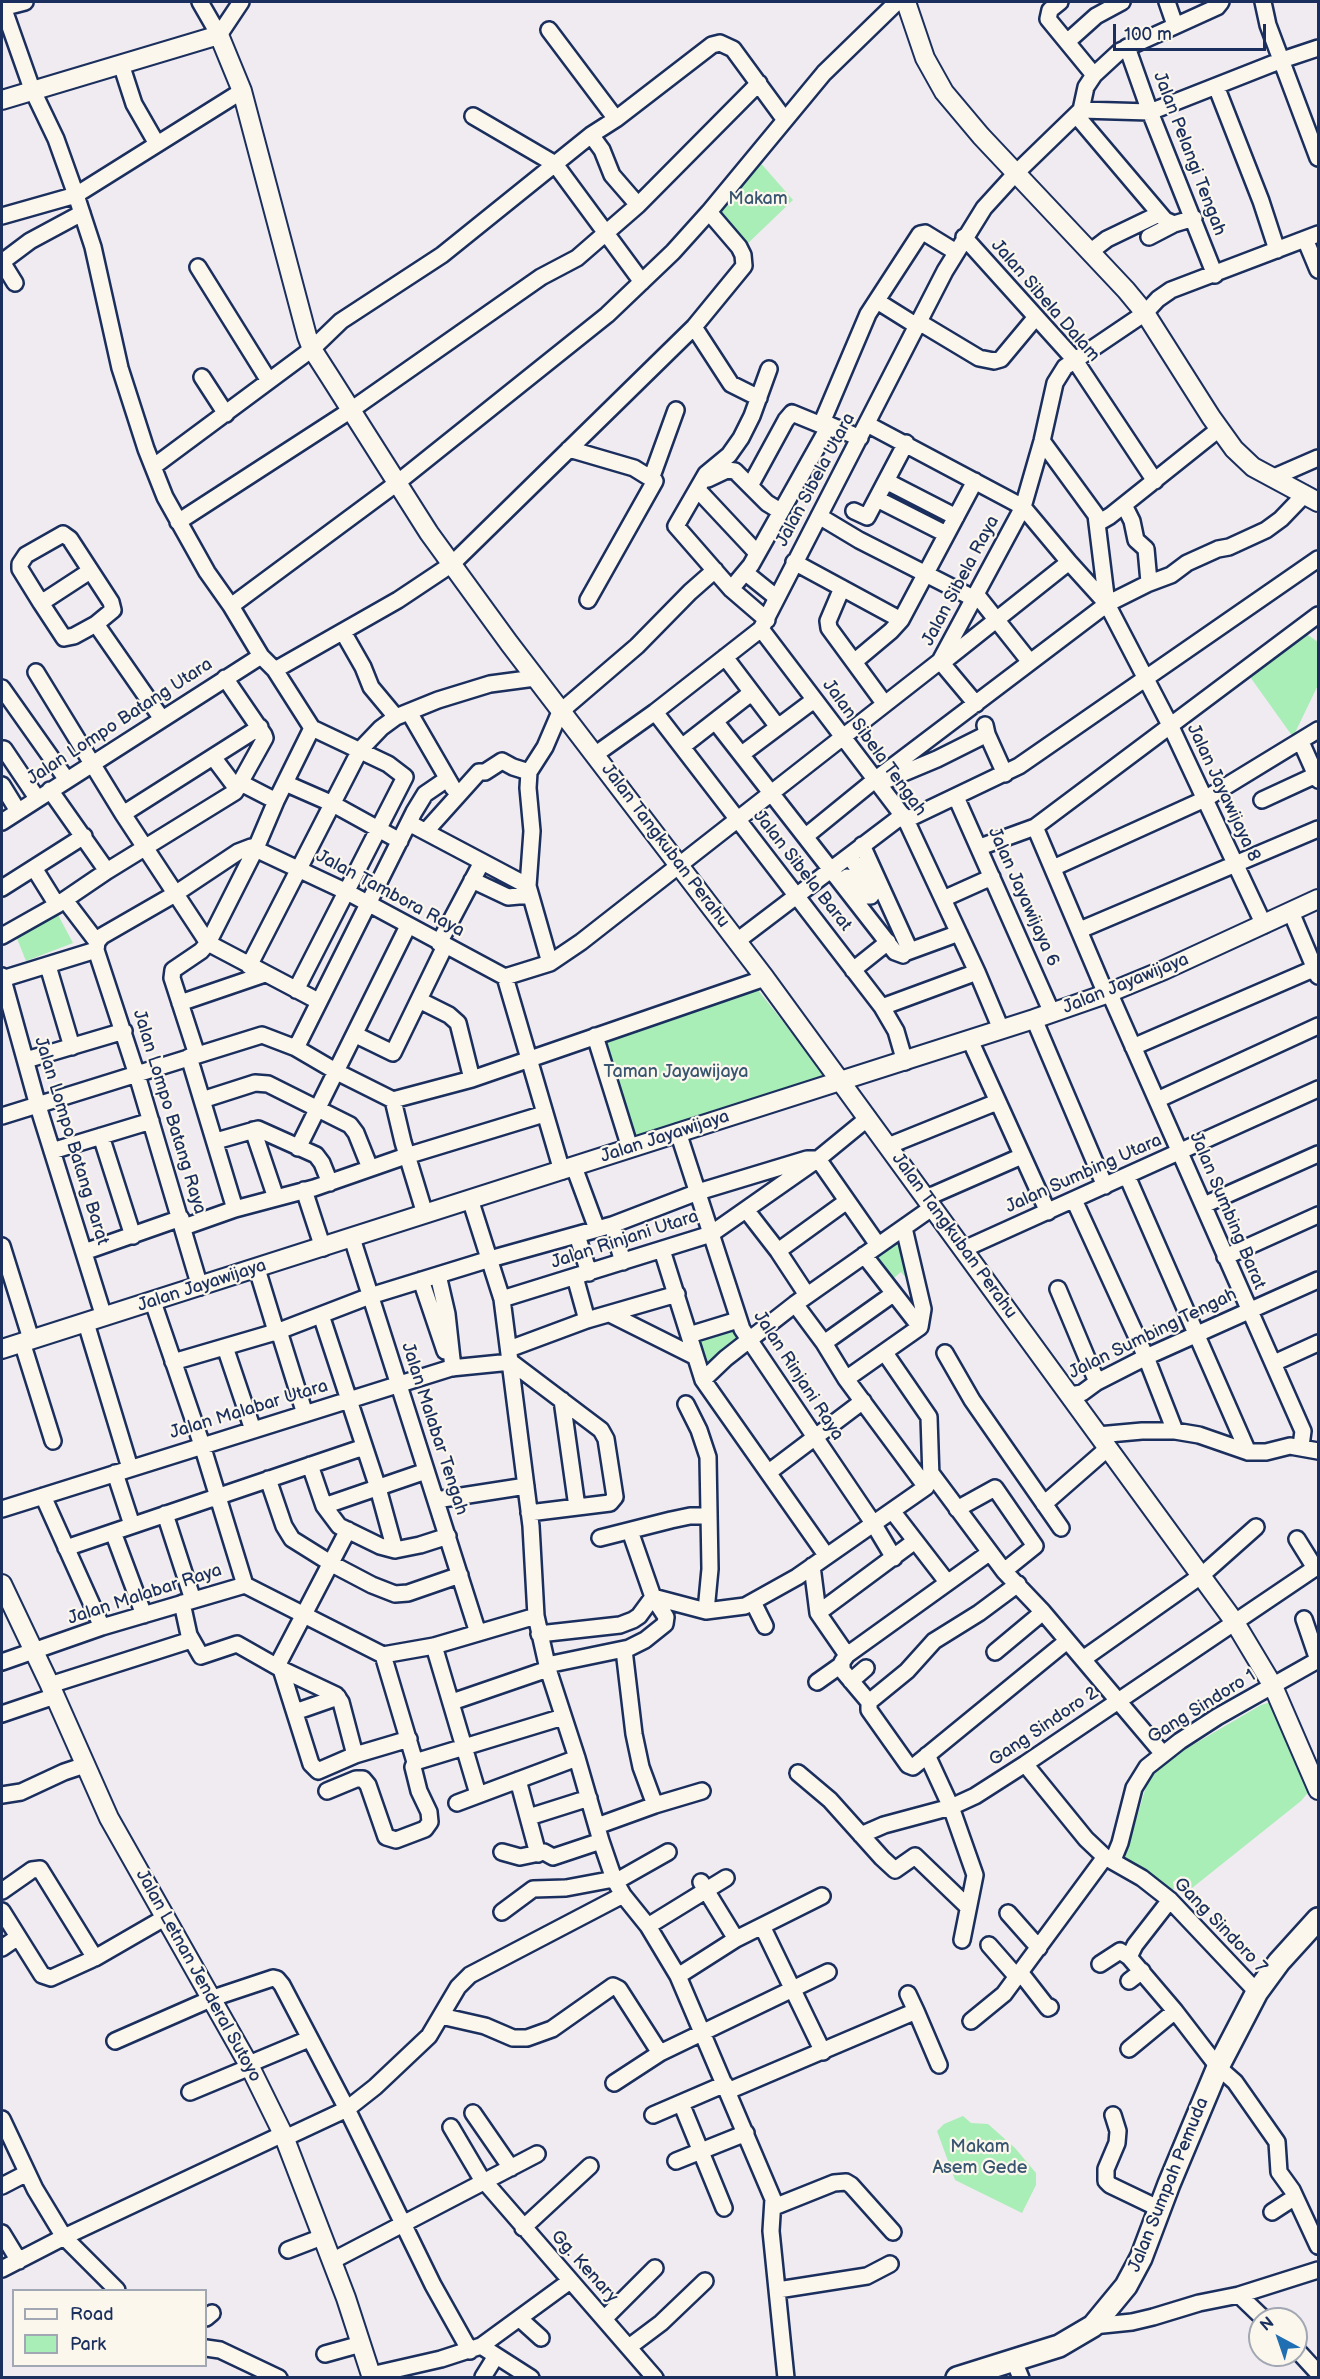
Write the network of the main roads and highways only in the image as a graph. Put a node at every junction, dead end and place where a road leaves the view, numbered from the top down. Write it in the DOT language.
graph roads {
  1 [pos="906,2"];
  2 [pos="2,100"];
  3 [pos="1312,498"];
  4 [pos="1318,899"];
  5 [pos="840,1081"];
  6 [pos="2,1349"];
  7 [pos="4,1595"];
  8 [pos="1318,1790"];
  9 [pos="1318,1919"];
  10 [pos="1017,2369"];
  11 [pos="371,2376"];
  12 [pos="957,2378"];
  1 -- 3 [label="main road"];
  2 -- 5 [label="main road, Jalan Tangkuban Perahu"];
  4 -- 5 [label="main road, Jalan Jayawijaya"];
  5 -- 6 [label="main road, Jalan Jayawijaya"];
  5 -- 8 [label="main road, Jalan Tangkuban Perahu"];
  7 -- 11 [label="main road, Jalan Letnan Jenderal Sutoyo"];
  9 -- 10 [label="highway, Jalan Sumpah Pemuda"];
  10 -- 12 [label="highway, Jalan Sumpah Pemuda"];
}
